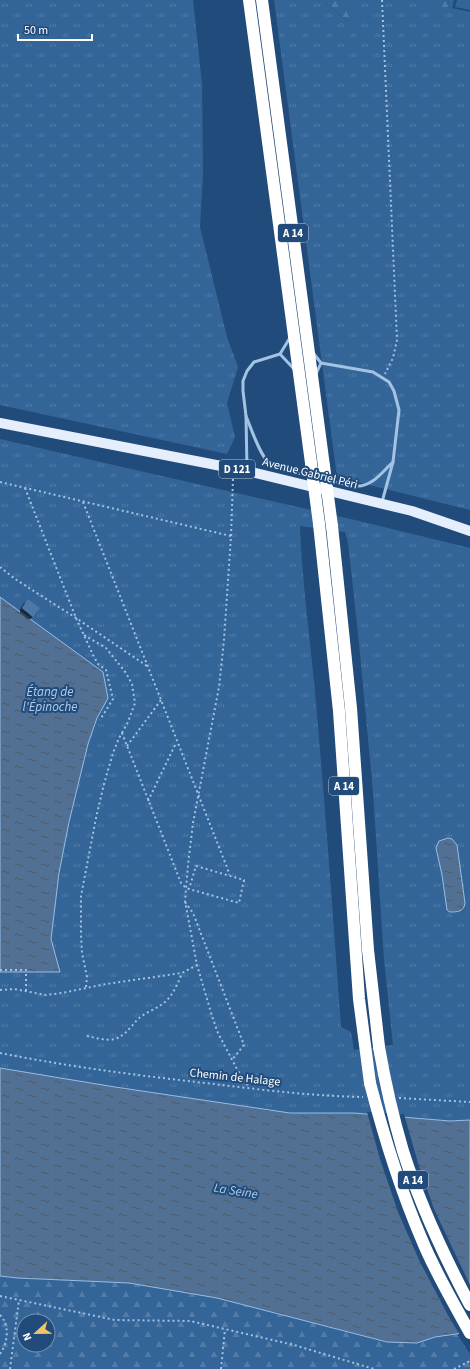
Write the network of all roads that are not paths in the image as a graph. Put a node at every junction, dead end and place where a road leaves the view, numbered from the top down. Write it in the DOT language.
graph roads {
  1 [pos="249,0"];
  2 [pos="262,0"];
  3 [pos="294,331"];
  4 [pos="308,347"];
  5 [pos="280,354"];
  6 [pos="321,363"];
  7 [pos="300,375"];
  8 [pos="312,380"];
  9 [pos="246,416"];
  10 [pos="0,423"];
  11 [pos="393,462"];
  12 [pos="247,471"];
  13 [pos="382,504"];
  14 [pos="470,532"];
  15 [pos="470,1305"];
  16 [pos="470,1332"];
  1 -- 3 [label="highway, A 14"];
  2 -- 4 [label="highway, A 14"];
  3 -- 5 [label="lane"];
  3 -- 7 [label="highway, A 14"];
  4 -- 6 [label="lane"];
  4 -- 8 [label="highway, A 14"];
  5 -- 7 [label="lane"];
  5 -- 9 [label="lane"];
  6 -- 8 [label="lane"];
  6 -- 11 [label="lane"];
  7 -- 16 [label="highway, A 14, bridge"];
  8 -- 15 [label="highway, A 14, bridge"];
  9 -- 11 [label="lane"];
  9 -- 12 [label="lane"];
  10 -- 12 [label="main road, Avenue Gabriel Péri / D 121"];
  11 -- 13 [label="lane"];
  12 -- 13 [label="main road, Avenue Gabriel Péri / D 121"];
  13 -- 14 [label="main road, Avenue Gabriel Péri / D 121"];
}
